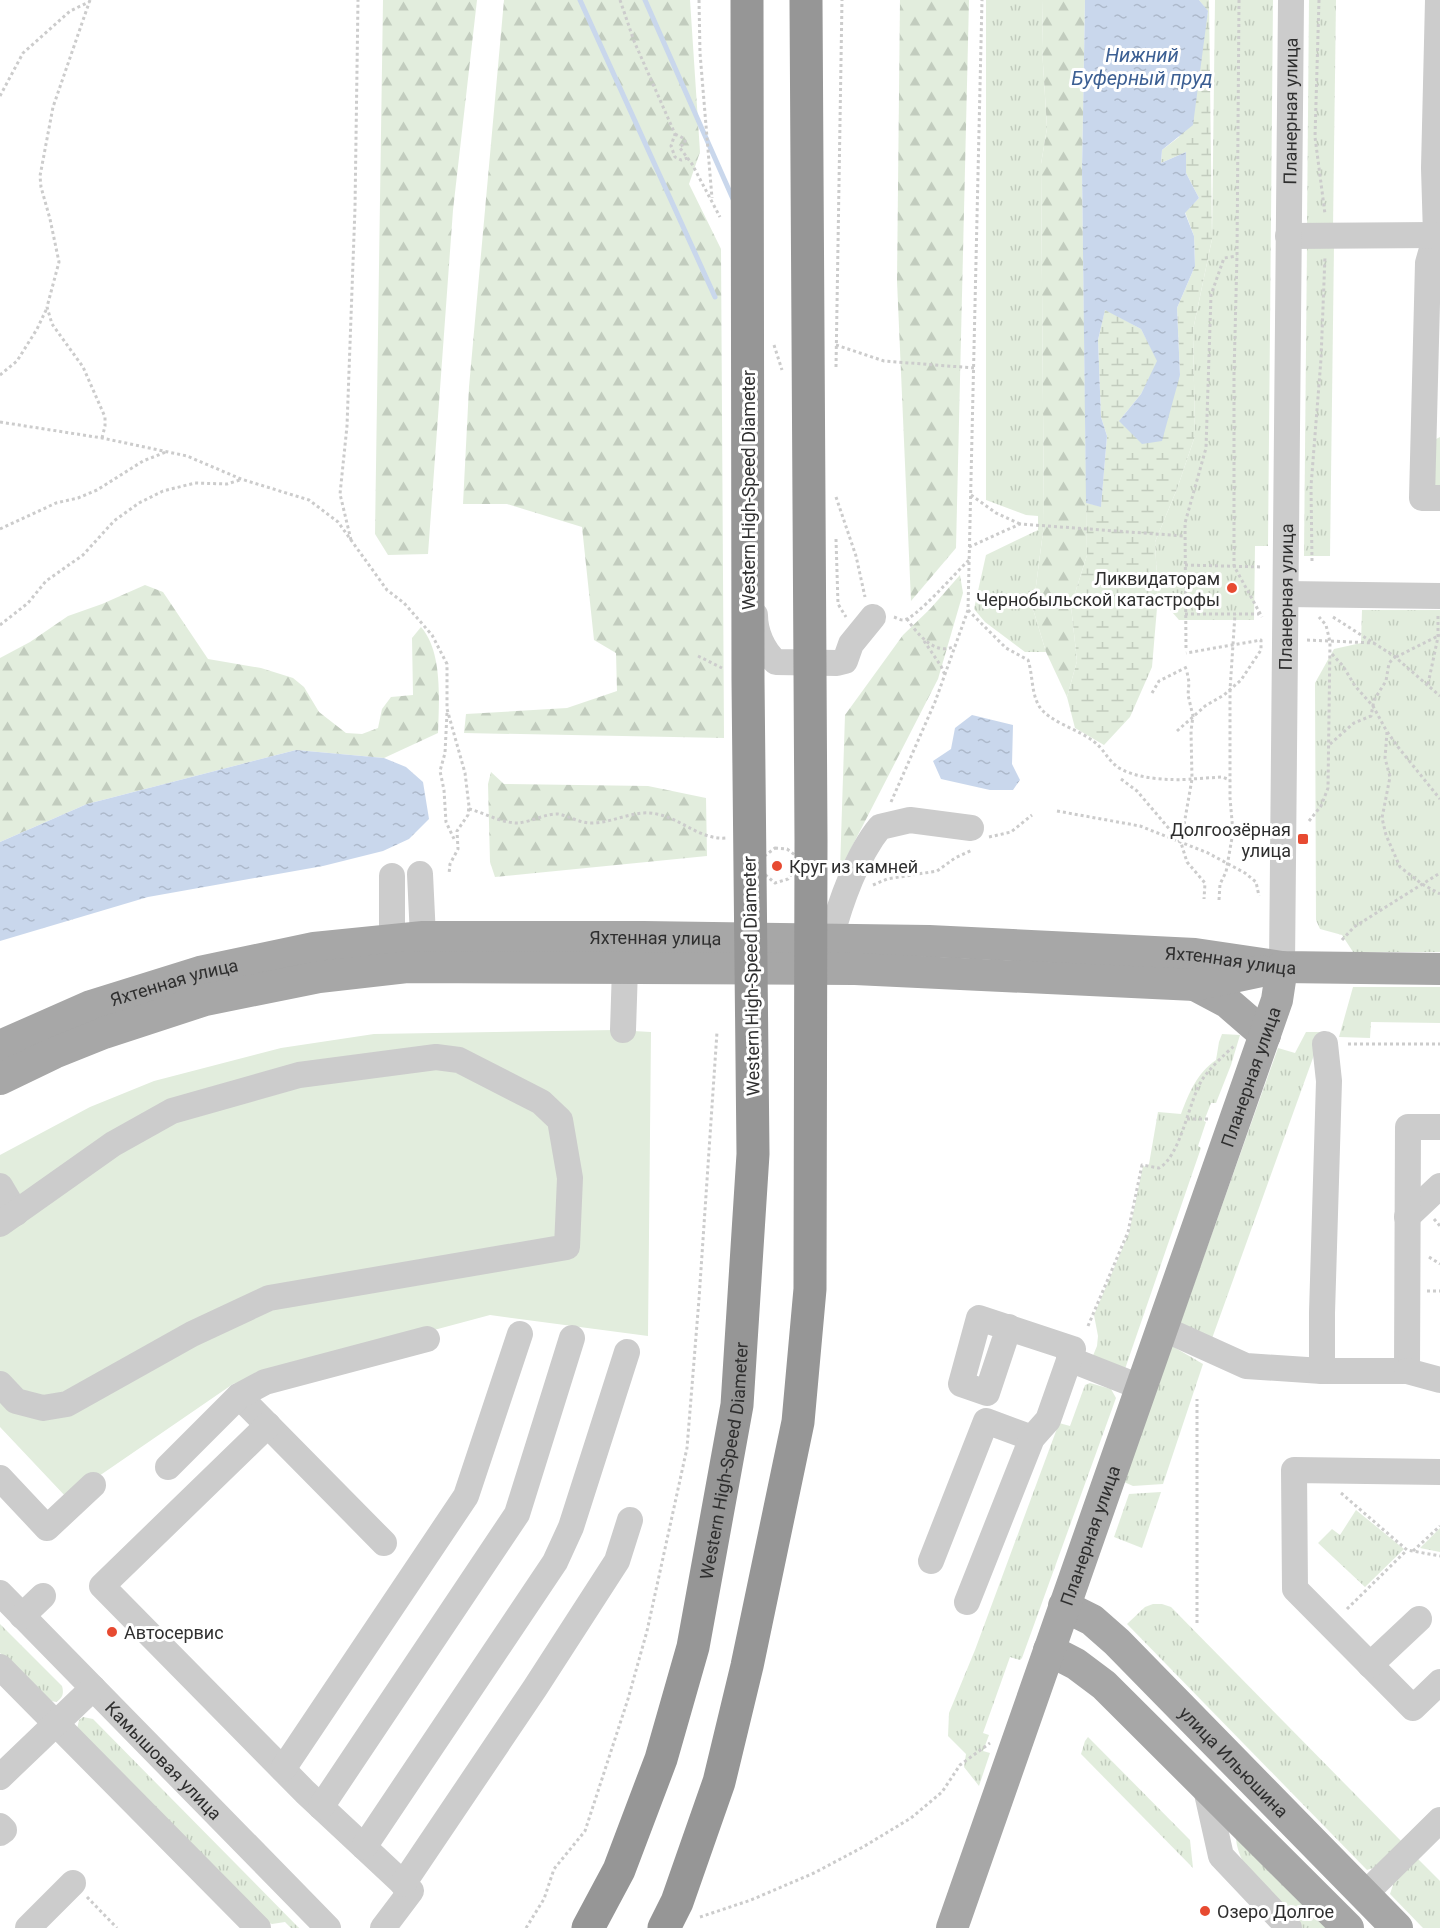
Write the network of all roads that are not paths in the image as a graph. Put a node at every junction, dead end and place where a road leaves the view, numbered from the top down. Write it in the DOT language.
graph roads {
  1 [pos="747,0"];
  2 [pos="806,0"];
  3 [pos="1291,0"];
  4 [pos="1438,0"];
  5 [pos="1438,119"];
  6 [pos="1437,168"];
  7 [pos="1436,235"];
  8 [pos="1288,236"];
  9 [pos="753,357"];
  10 [pos="1440,498"];
  11 [pos="1286,594"];
  12 [pos="1438,596"];
  13 [pos="869,621"];
  14 [pos="979,838"];
  15 [pos="420,874"];
  16 [pos="392,876"];
  17 [pos="423,937"];
  18 [pos="831,938"];
  19 [pos="392,940"];
  20 [pos="407,967"];
  21 [pos="1282,967"];
  22 [pos="625,968"];
  23 [pos="1440,969"];
  24 [pos="1195,985"];
  25 [pos="623,1030"];
  26 [pos="1253,1038"];
  27 [pos="1325,1044"];
  28 [pos="0,1046"];
  29 [pos="0,1079"];
  30 [pos="1440,1127"];
  31 [pos="0,1186"];
  32 [pos="1440,1186"];
  33 [pos="1407,1217"];
  34 [pos="8,1218"];
  35 [pos="1009,1327"];
  36 [pos="1162,1328"];
  37 [pos="520,1334"];
  38 [pos="427,1338"];
  39 [pos="572,1338"];
  40 [pos="627,1352"];
  41 [pos="1069,1359"];
  42 [pos="1322,1371"];
  43 [pos="1407,1371"];
  44 [pos="1440,1380"];
  45 [pos="0,1384"];
  46 [pos="1140,1387"];
  47 [pos="240,1396"];
  48 [pos="268,1425"];
  49 [pos="1032,1438"];
  50 [pos="168,1467"];
  51 [pos="1440,1472"];
  52 [pos="0,1478"];
  53 [pos="93,1485"];
  54 [pos="630,1520"];
  55 [pos="384,1544"];
  56 [pos="931,1561"];
  57 [pos="0,1593"];
  58 [pos="43,1596"];
  59 [pos="967,1602"];
  60 [pos="1064,1606"];
  61 [pos="22,1616"];
  62 [pos="1419,1619"];
  63 [pos="1048,1650"];
  64 [pos="1370,1665"];
  65 [pos="0,1667"];
  66 [pos="1440,1682"];
  67 [pos="93,1688"];
  68 [pos="56,1724"];
  69 [pos="283,1769"];
  70 [pos="0,1777"];
  71 [pos="1206,1789"];
  72 [pos="321,1807"];
  73 [pos="1440,1820"];
  74 [pos="0,1826"];
  75 [pos="0,1833"];
  76 [pos="364,1847"];
  77 [pos="73,1882"];
  78 [pos="403,1884"];
  79 [pos="1364,1895"];
  80 [pos="1278,1924"];
  81 [pos="28,1928"];
  82 [pos="258,1928"];
  83 [pos="328,1928"];
  84 [pos="383,1928"];
  85 [pos="588,1928"];
  86 [pos="664,1928"];
  87 [pos="952,1928"];
  88 [pos="1348,1928"];
  89 [pos="1397,1928"];
  1 -- 85 [label="highway, Western High-Speed Diameter"];
  2 -- 86 [label="highway"];
  3 -- 8 [label="street, Планерная улица"];
  4 -- 5 [label="street"];
  5 -- 6 [label="street"];
  6 -- 7 [label="street"];
  7 -- 8 [label="street"];
  7 -- 10 [label="street"];
  8 -- 11 [label="street, Планерная улица"];
  9 -- 13 [label="street"];
  11 -- 12 [label="street"];
  11 -- 21 [label="street, Планерная улица"];
  14 -- 18 [label="street"];
  15 -- 17 [label="street"];
  16 -- 19 [label="street"];
  17 -- 18 [label="main road, Яхтенная улица"];
  17 -- 19 [label="main road, Яхтенная улица"];
  17 -- 20 [label="street"];
  18 -- 21 [label="main road, Яхтенная улица"];
  19 -- 20 [label="street"];
  19 -- 28 [label="main road, Яхтенная улица"];
  20 -- 22 [label="main road, Яхтенная улица"];
  20 -- 29 [label="main road, Яхтенная улица"];
  21 -- 23 [label="main road"];
  21 -- 24 [label="main road, Яхтенная улица"];
  21 -- 26 [label="main road, Планерная улица"];
  22 -- 24 [label="main road, Яхтенная улица"];
  22 -- 25 [label="street"];
  24 -- 26 [label="main road"];
  26 -- 36 [label="main road, Планерная улица"];
  27 -- 42 [label="street"];
  30 -- 33 [label="street"];
  31 -- 34 [label="street"];
  32 -- 33 [label="street"];
  33 -- 43 [label="street"];
  34 -- 45 [label="street"];
  35 -- 41 [label="street"];
  36 -- 42 [label="street"];
  36 -- 46 [label="main road, Планерная улица"];
  37 -- 69 [label="street"];
  38 -- 47 [label="street"];
  39 -- 72 [label="street"];
  40 -- 76 [label="street"];
  41 -- 46 [label="street"];
  41 -- 49 [label="street"];
  42 -- 43 [label="street"];
  43 -- 44 [label="street"];
  46 -- 60 [label="main road, Планерная улица"];
  47 -- 48 [label="street"];
  47 -- 50 [label="street"];
  48 -- 55 [label="street"];
  48 -- 69 [label="street"];
  49 -- 56 [label="street"];
  49 -- 59 [label="street"];
  51 -- 64 [label="street"];
  52 -- 53 [label="street"];
  54 -- 78 [label="street"];
  57 -- 61 [label="street, Камышовая улица"];
  58 -- 61 [label="street"];
  60 -- 63 [label="main road, Планерная улица"];
  60 -- 79 [label="main road, улица Ильюшина"];
  61 -- 67 [label="street, Камышовая улица"];
  62 -- 64 [label="street"];
  63 -- 71 [label="main road, улица Ильюшина"];
  63 -- 87 [label="main road, Планерная улица"];
  64 -- 66 [label="street"];
  65 -- 68 [label="street"];
  67 -- 68 [label="street"];
  67 -- 83 [label="street, Камышовая улица"];
  68 -- 70 [label="street"];
  68 -- 82 [label="street"];
  69 -- 72 [label="street"];
  71 -- 80 [label="street"];
  71 -- 88 [label="main road, улица Ильюшина"];
  72 -- 76 [label="street"];
  73 -- 79 [label="street"];
  74 -- 75 [label="street"];
  76 -- 78 [label="street"];
  77 -- 81 [label="street"];
  78 -- 84 [label="street"];
  79 -- 89 [label="main road, улица Ильюшина"];
}
